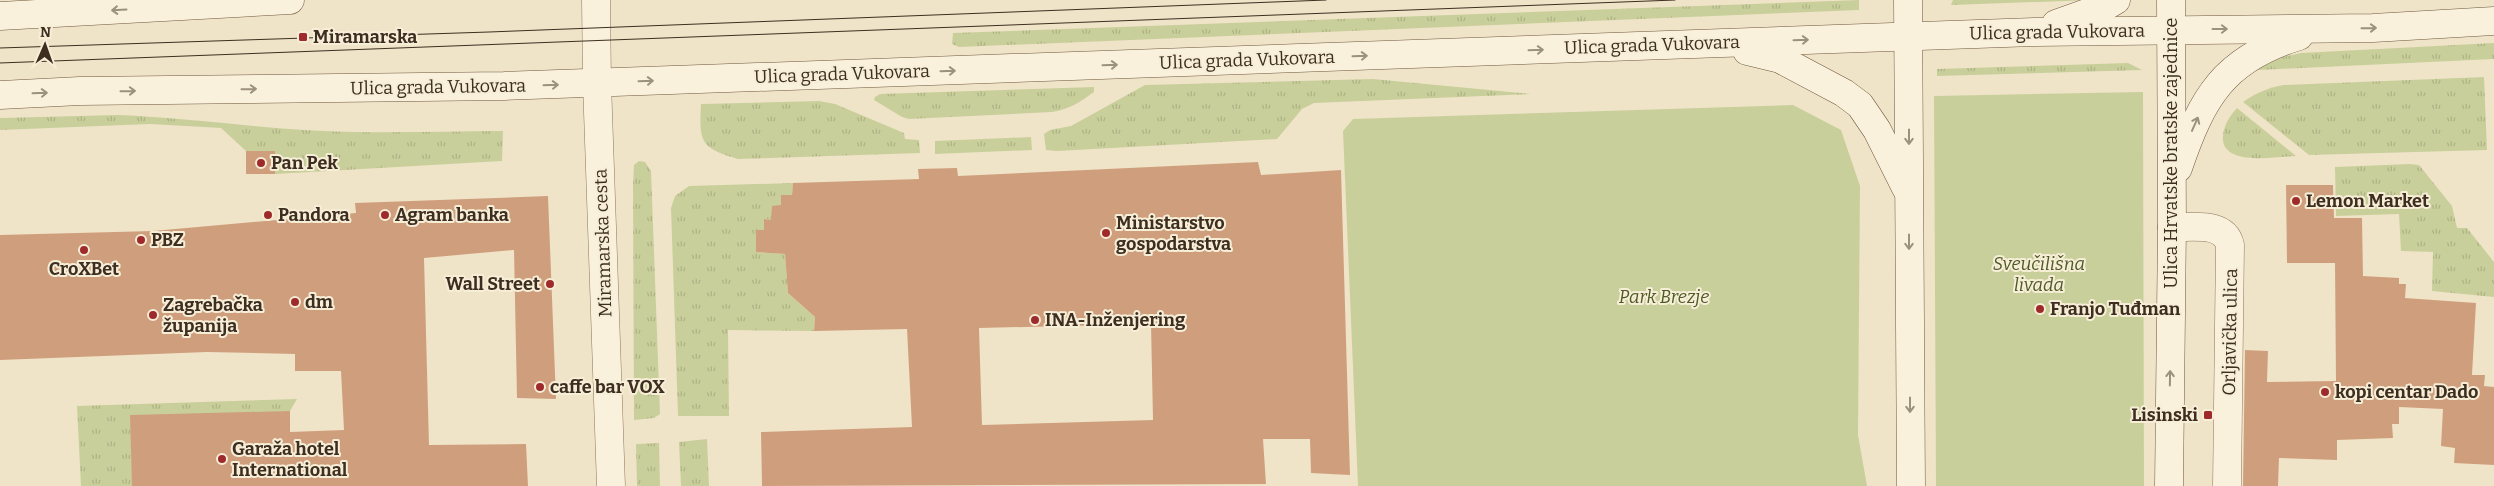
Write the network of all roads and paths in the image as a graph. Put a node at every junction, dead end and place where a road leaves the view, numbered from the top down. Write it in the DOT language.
graph roads {
  1 [pos="290,0"];
  2 [pos="596,0"];
  3 [pos="1908,0"];
  4 [pos="1927,0"];
  5 [pos="2116,0"];
  6 [pos="2171,0"];
  7 [pos="0,16"];
  8 [pos="2494,21"];
  9 [pos="2320,29"];
  10 [pos="2171,30"];
  11 [pos="2036,32"];
  12 [pos="1908,36"];
  13 [pos="1717,43"];
  14 [pos="597,83"];
  15 [pos="0,95"];
  16 [pos="2172,186"];
  17 [pos="1909,194"];
  18 [pos="2172,227"];
  19 [pos="610,486"];
  20 [pos="1911,486"];
  21 [pos="2169,486"];
  22 [pos="2227,486"];
  1 -- 7 [label="main road, one-way"];
  2 -- 14 [label="main road, Miramarska cesta"];
  3 -- 12 [label="main road"];
  4 -- 12 [label="main road"];
  5 -- 11 [label="main road"];
  6 -- 10 [label="main road, Ulica Hrvatske bratske zajednice"];
  9 -- 8 [label="main road, Ulica grada Vukovara, one-way"];
  10 -- 9 [label="main road, Ulica grada Vukovara, one-way"];
  16 -- 9 [label="main road, one-way"];
  10 -- 11 [label="main road, Ulica grada Vukovara"];
  10 -- 16 [label="main road, Ulica Hrvatske bratske zajednice"];
  11 -- 12 [label="main road, Ulica grada Vukovara"];
  13 -- 12 [label="main road, Ulica grada Vukovara, one-way"];
  12 -- 17 [label="main road, one-way"];
  14 -- 13 [label="main road, Ulica grada Vukovara, one-way"];
  13 -- 17 [label="main road"];
  15 -- 14 [label="main road, Ulica grada Vukovara, one-way"];
  14 -- 19 [label="main road, Miramarska cesta"];
  16 -- 18 [label="main road, Ulica Hrvatske bratske zajednice"];
  17 -- 20 [label="main road, one-way"];
  21 -- 18 [label="main road, Ulica Hrvatske bratske zajednice, one-way"];
  18 -- 22 [label="main road, Orljavička ulica"];
}
